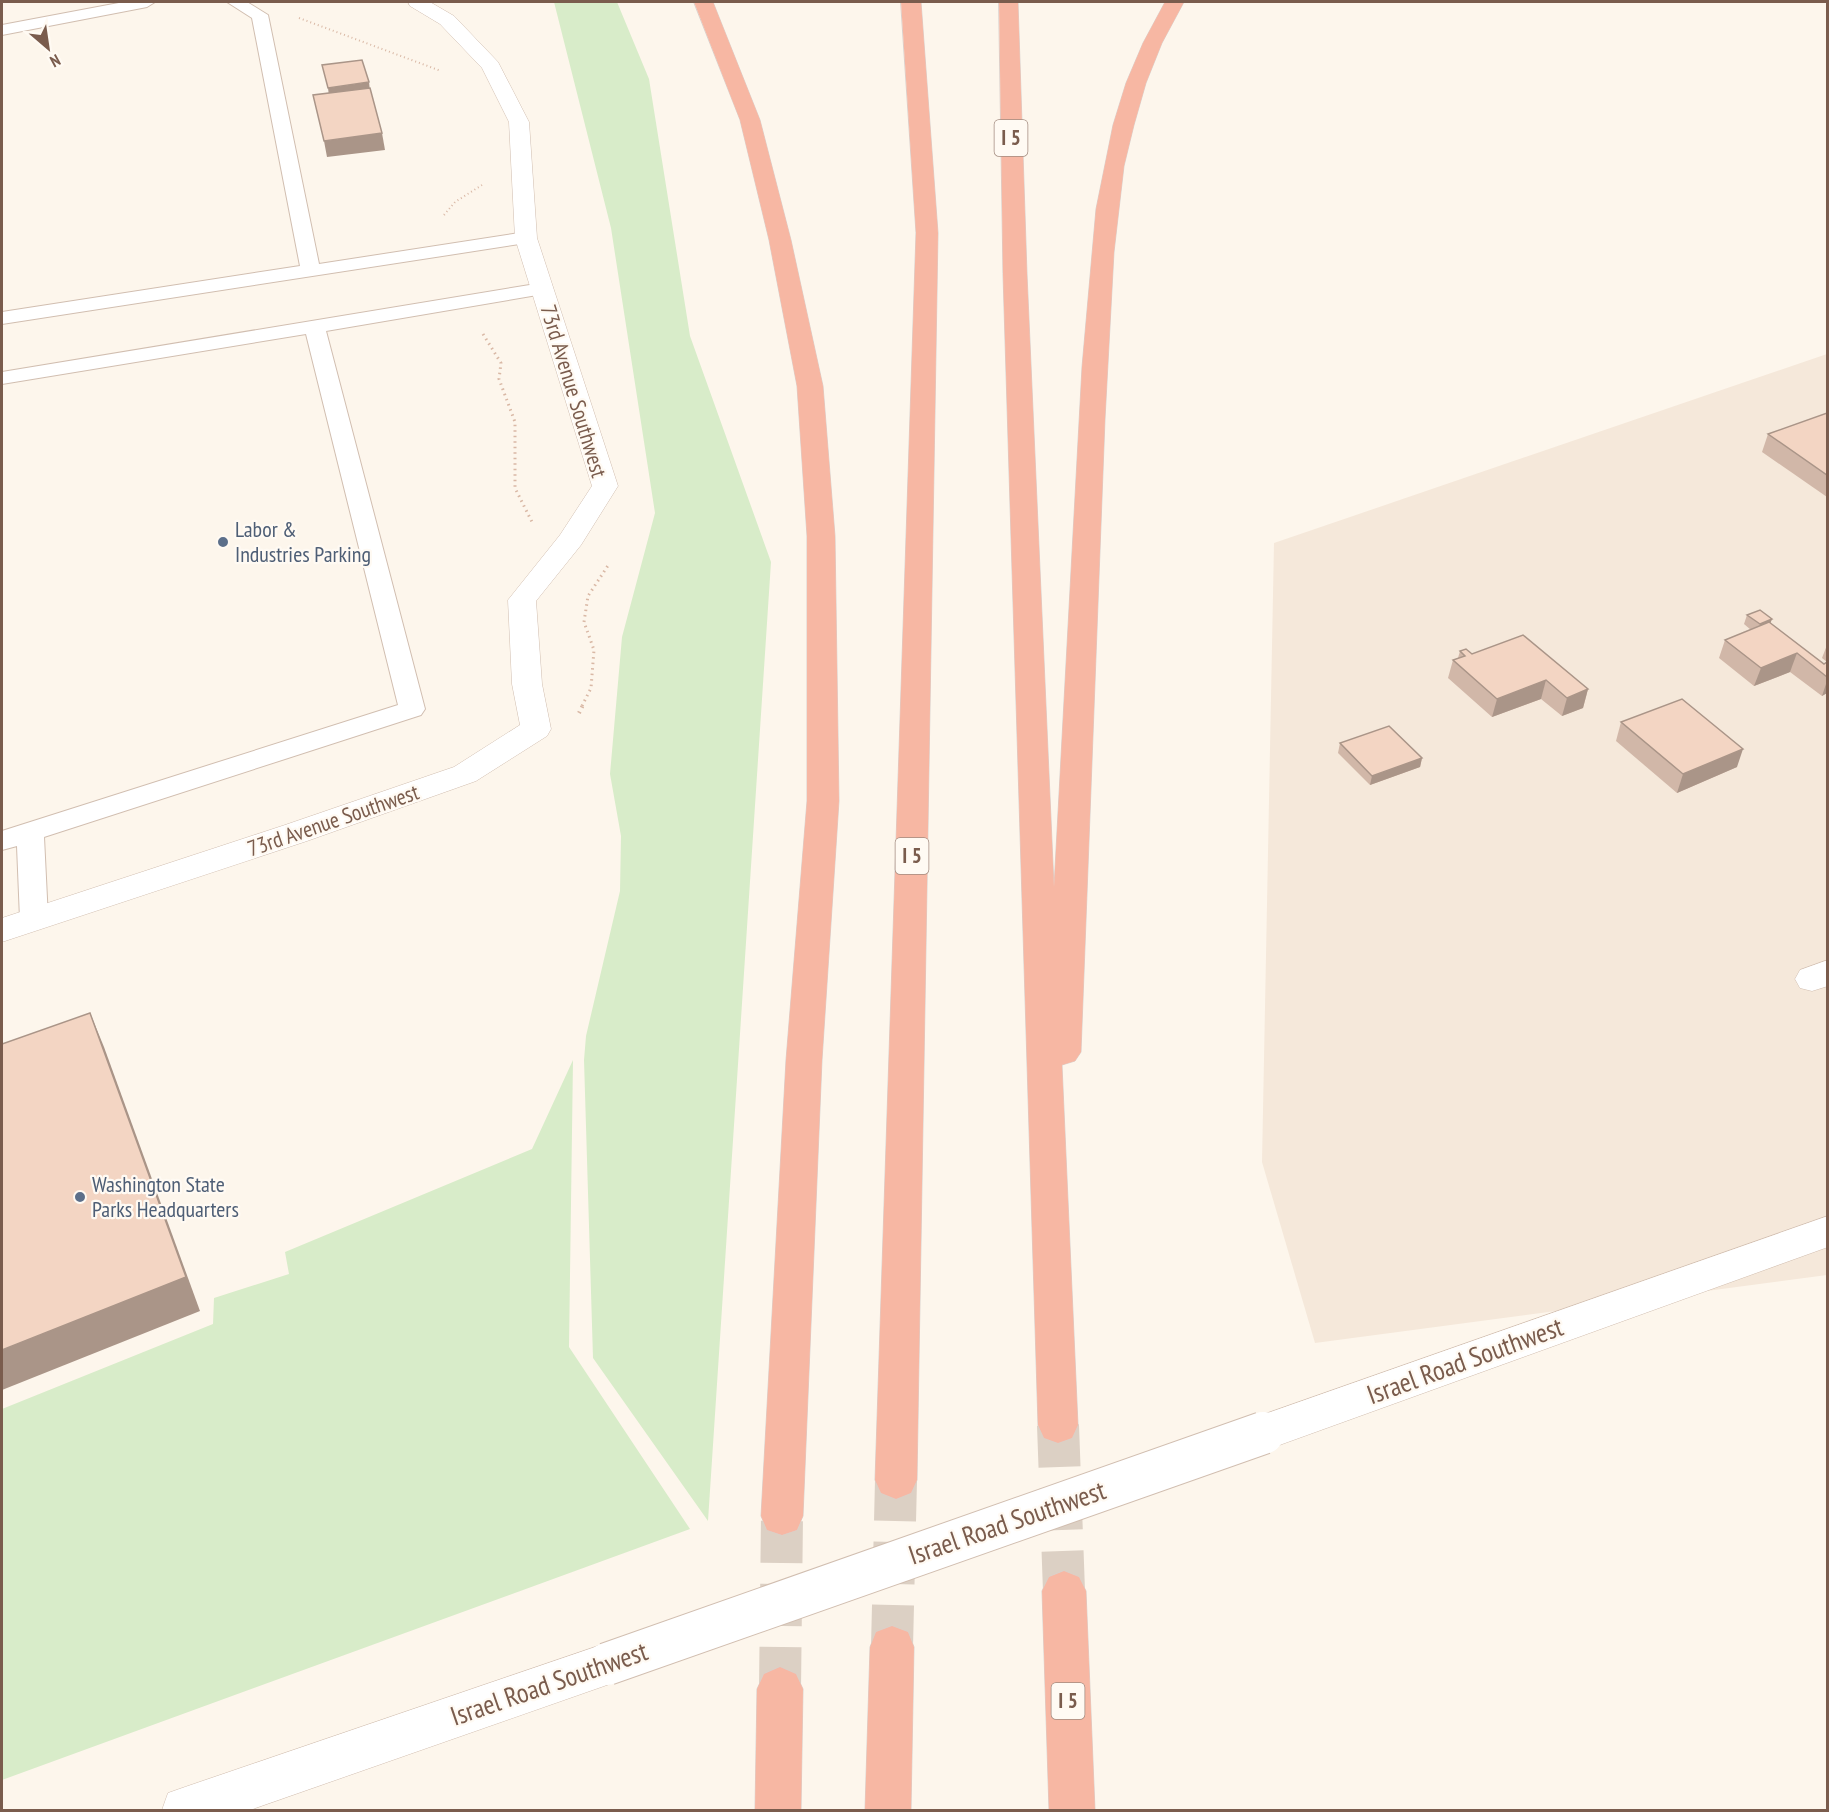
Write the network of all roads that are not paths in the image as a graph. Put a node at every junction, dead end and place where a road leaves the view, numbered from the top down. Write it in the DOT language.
graph roads {
  1 [pos="147,2"];
  2 [pos="235,2"];
  3 [pos="417,2"];
  4 [pos="703,2"];
  5 [pos="911,2"];
  6 [pos="1008,2"];
  7 [pos="1174,2"];
  8 [pos="2,30"];
  9 [pos="526,238"];
  10 [pos="311,271"];
  11 [pos="542,289"];
  12 [pos="2,318"];
  13 [pos="314,326"];
  14 [pos="2,378"];
  15 [pos="30,832"];
  16 [pos="2,841"];
  17 [pos="34,920"];
  18 [pos="2,930"];
  19 [pos="1827,1230"];
  20 [pos="1053,1291"];
  21 [pos="1058,1425"];
  22 [pos="896,1480"];
  23 [pos="782,1516"];
  24 [pos="1064,1591"];
  25 [pos="892,1647"];
  26 [pos="780,1689"];
  27 [pos="185,1810"];
  28 [pos="778,1810"];
  29 [pos="888,1810"];
  30 [pos="1072,1810"];
  1 -- 8 [label="lane"];
  2 -- 10 [label="lane"];
  3 -- 9 [label="street, 73rd Avenue Southwest"];
  4 -- 23 [label="highway"];
  5 -- 22 [label="highway, I 5"];
  6 -- 20 [label="highway, I 5"];
  7 -- 20 [label="highway"];
  9 -- 10 [label="lane"];
  9 -- 11 [label="street, 73rd Avenue Southwest"];
  10 -- 12 [label="lane"];
  11 -- 13 [label="lane"];
  11 -- 17 [label="street, 73rd Avenue Southwest"];
  13 -- 14 [label="lane"];
  13 -- 15 [label="lane"];
  15 -- 16 [label="lane"];
  15 -- 17 [label="lane"];
  17 -- 18 [label="street, 73rd Avenue Southwest"];
  19 -- 27 [label="street, Israel Road Southwest, bridge"];
  20 -- 21 [label="highway, I 5"];
  24 -- 30 [label="highway, I 5"];
  25 -- 29 [label="highway"];
  26 -- 28 [label="highway"];
}
